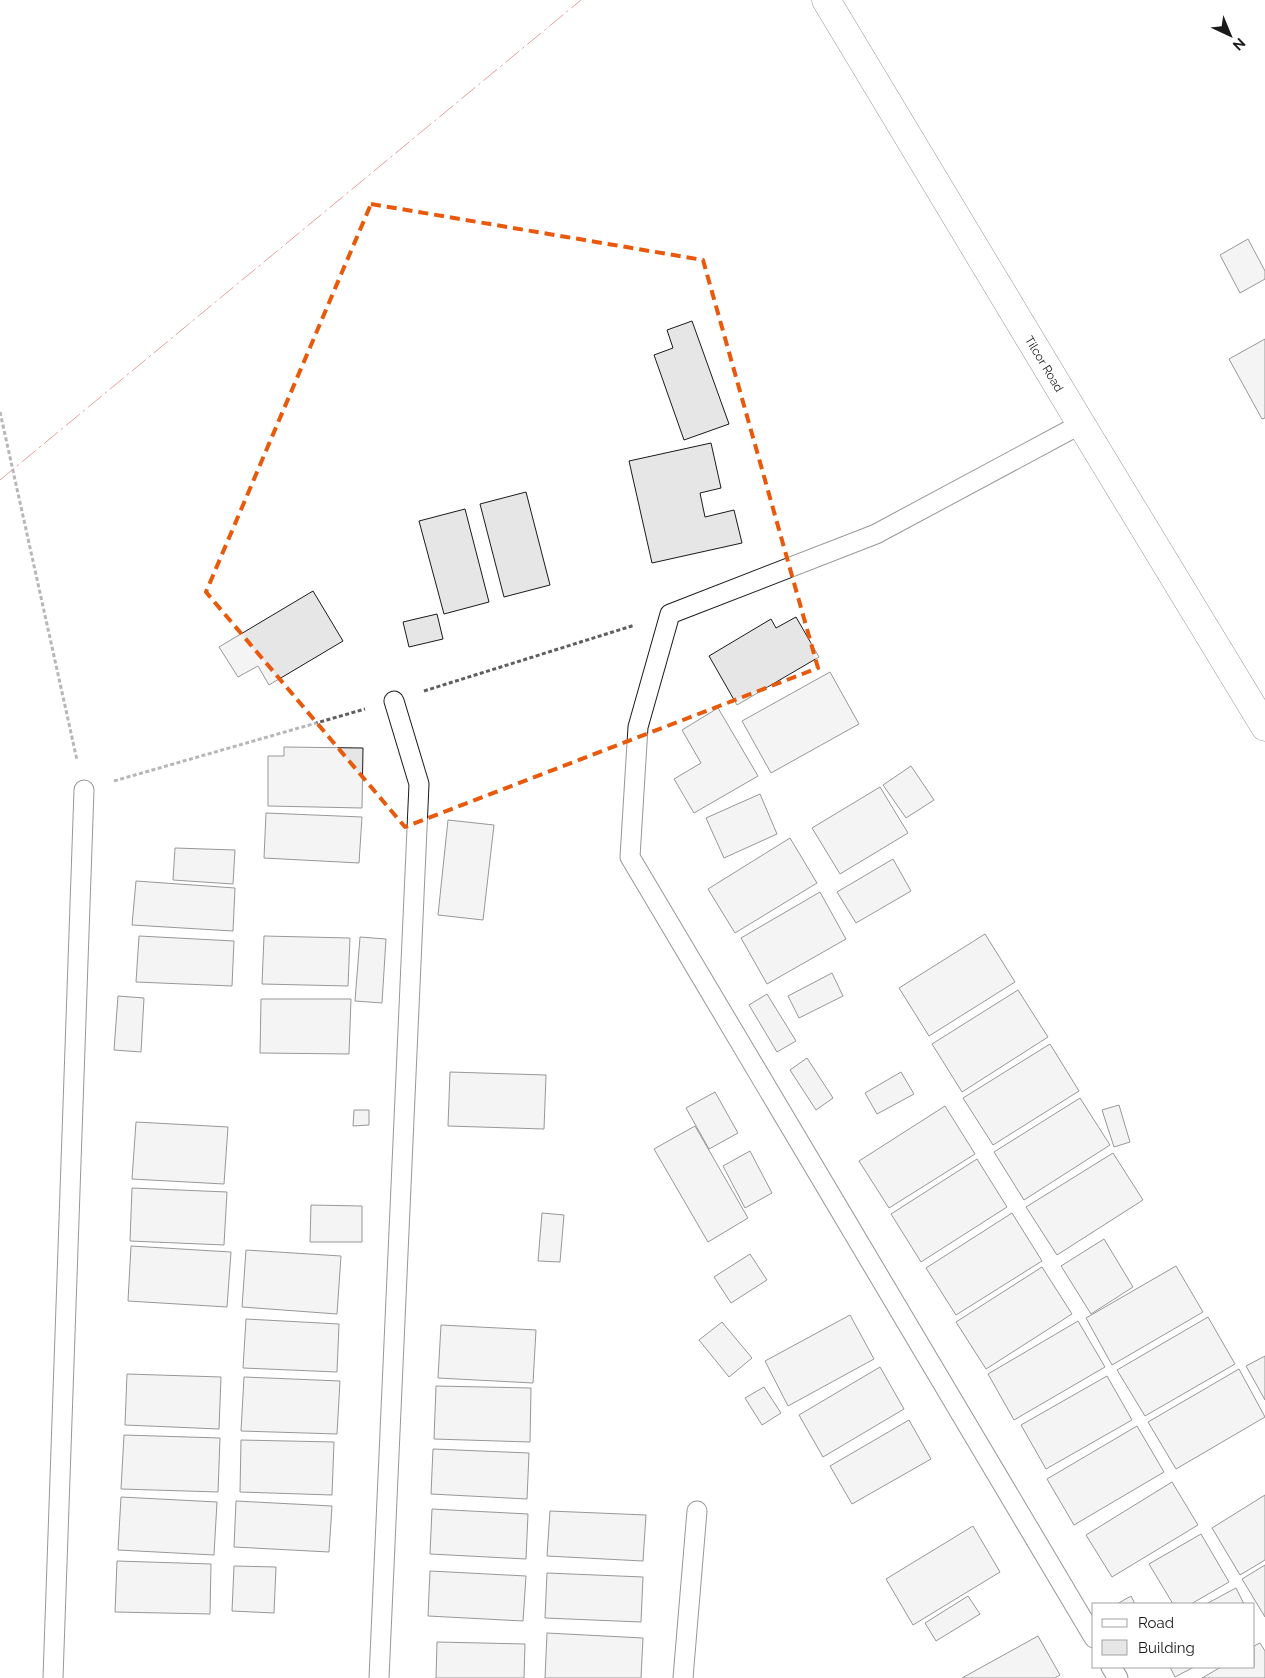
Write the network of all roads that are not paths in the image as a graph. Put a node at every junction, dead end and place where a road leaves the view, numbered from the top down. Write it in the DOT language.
graph roads {
  1 [pos="826,0"];
  2 [pos="1081,424"];
  3 [pos="394,701"];
  4 [pos="1265,727"];
  5 [pos="84,790"];
  6 [pos="697,1511"];
  7 [pos="1092,1635"];
  8 [pos="53,1678"];
  9 [pos="379,1678"];
  10 [pos="682,1678"];
  1 -- 2 [label="street, Tilcor Road"];
  2 -- 4 [label="street, Tilcor Road"];
  2 -- 7 [label="lane"];
  3 -- 9 [label="lane"];
  5 -- 8 [label="lane"];
  6 -- 10 [label="lane"];
}
